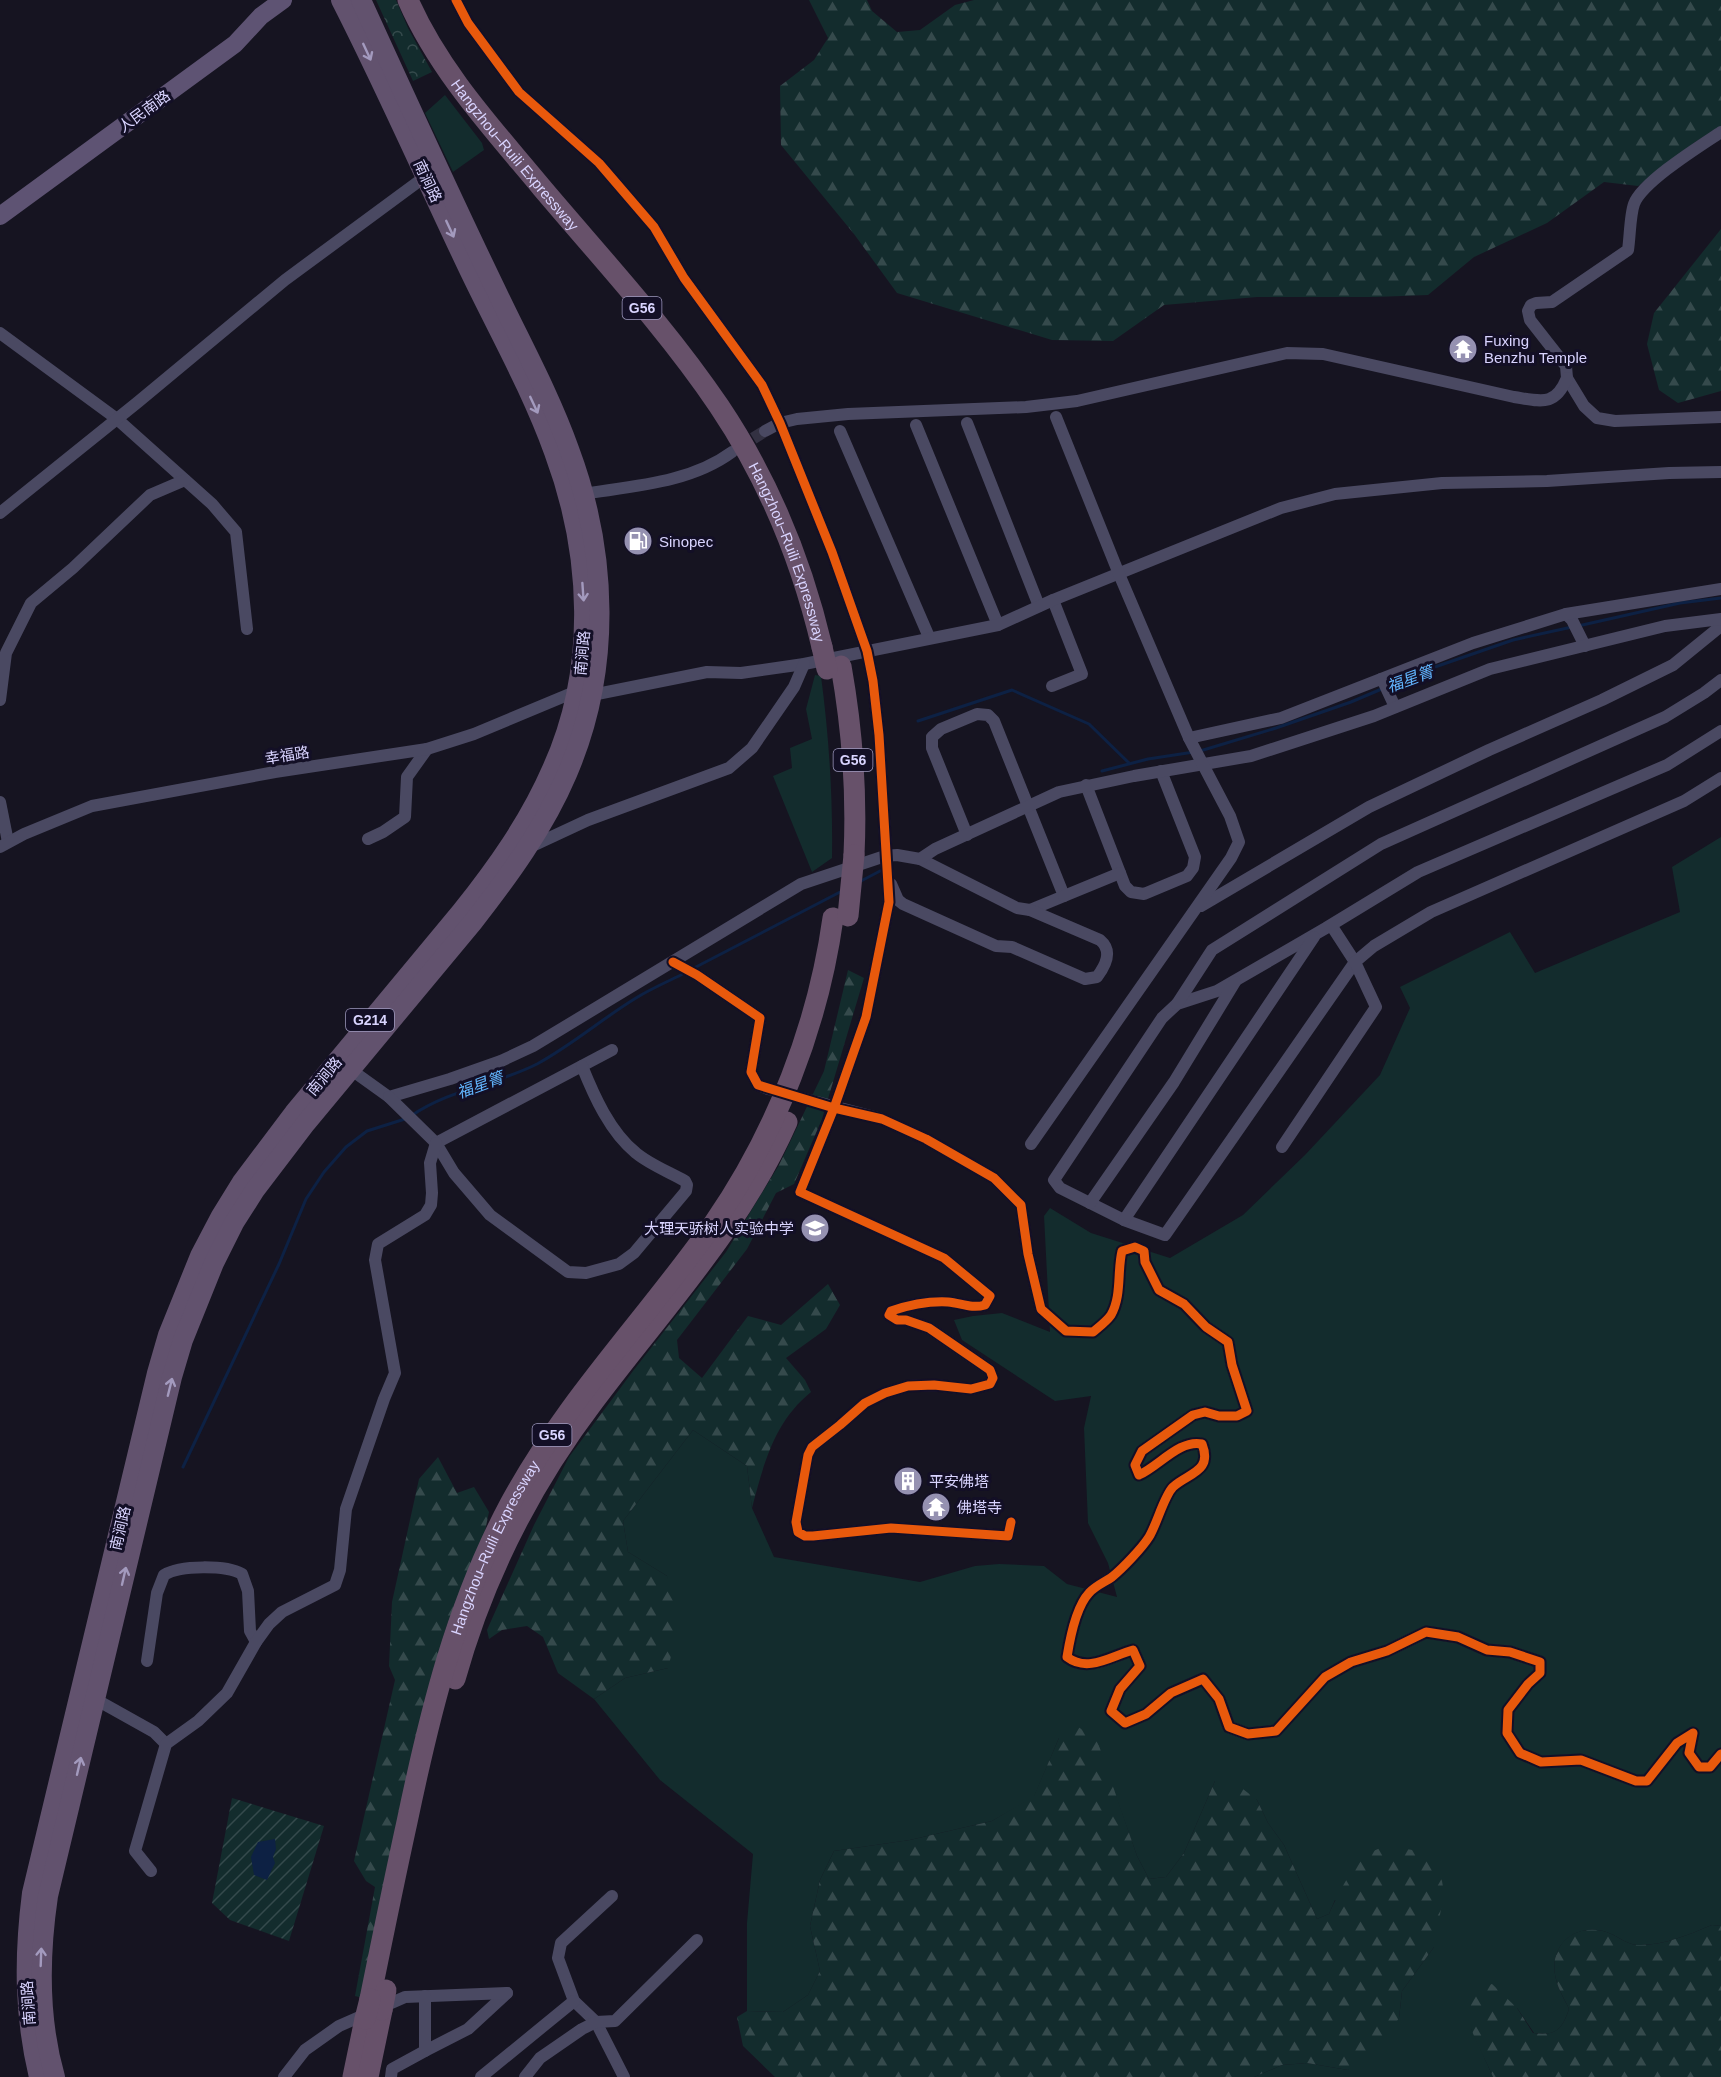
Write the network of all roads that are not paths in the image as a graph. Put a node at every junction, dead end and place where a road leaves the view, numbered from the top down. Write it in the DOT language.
graph roads {
  1 [pos="284,0"];
  2 [pos="341,0"];
  3 [pos="361,0"];
  4 [pos="408,0"];
  5 [pos="424,0"];
  6 [pos="456,0"];
  7 [pos="1721,132"];
  8 [pos="426,176"];
  9 [pos="0,216"];
  10 [pos="0,333"];
  11 [pos="1567,378"];
  12 [pos="1056,417"];
  13 [pos="1721,417"];
  14 [pos="117,419"];
  15 [pos="780,423"];
  16 [pos="967,423"];
  17 [pos="916,424"];
  18 [pos="765,431"];
  19 [pos="840,431"];
  20 [pos="732,452"];
  21 [pos="1721,472"];
  22 [pos="185,480"];
  23 [pos="583,494"];
  24 [pos="0,513"];
  25 [pos="1119,574"];
  26 [pos="1721,589"];
  27 [pos="1053,600"];
  28 [pos="1039,606"];
  29 [pos="1569,617"];
  30 [pos="1721,620"];
  31 [pos="998,624"];
  32 [pos="1721,626"];
  33 [pos="247,629"];
  34 [pos="929,638"];
  35 [pos="829,646"];
  36 [pos="1584,646"];
  37 [pos="867,651"];
  38 [pos="804,664"];
  39 [pos="1382,680"];
  40 [pos="1721,680"];
  41 [pos="1052,686"];
  42 [pos="585,693"];
  43 [pos="0,699"];
  44 [pos="1395,707"];
  45 [pos="1721,731"];
  46 [pos="1191,741"];
  47 [pos="427,749"];
  48 [pos="1202,761"];
  49 [pos="1161,771"];
  50 [pos="1721,778"];
  51 [pos="1086,785"];
  52 [pos="0,802"];
  53 [pos="1028,807"];
  54 [pos="968,835"];
  55 [pos="368,839"];
  56 [pos="4,845"];
  57 [pos="527,848"];
  58 [pos="886,858"];
  59 [pos="920,859"];
  60 [pos="1120,873"];
  61 [pos="888,878"];
  62 [pos="1064,896"];
  63 [pos="1196,909"];
  64 [pos="1030,910"];
  65 [pos="1332,925"];
  66 [pos="1317,934"];
  67 [pos="1355,962"];
  68 [pos="677,965"];
  69 [pos="1236,981"];
  70 [pos="1177,1004"];
  71 [pos="612,1050"];
  72 [pos="345,1064"];
  73 [pos="582,1066"];
  74 [pos="768,1089"];
  75 [pos="389,1097"];
  76 [pos="817,1102"];
  77 [pos="834,1108"];
  78 [pos="436,1143"];
  79 [pos="1031,1144"];
  80 [pos="1282,1147"];
  81 [pos="1090,1203"];
  82 [pos="1124,1220"];
  83 [pos="1011,1522"];
  84 [pos="256,1642"];
  85 [pos="147,1661"];
  86 [pos="95,1699"];
  87 [pos="166,1744"];
  88 [pos="1721,1754"];
  89 [pos="150,1872"];
  90 [pos="612,1896"];
  91 [pos="698,1940"];
  92 [pos="425,1996"];
  93 [pos="574,2001"];
  94 [pos="376,2004"];
  95 [pos="596,2022"];
  96 [pos="425,2051"];
  97 [pos="39,2077"];
  98 [pos="55,2077"];
  99 [pos="284,2077"];
  100 [pos="353,2077"];
  101 [pos="368,2077"];
  102 [pos="391,2077"];
  103 [pos="481,2077"];
  104 [pos="525,2077"];
  105 [pos="624,2077"];
  1 -- 9 [label="main road, 人民南路"];
  2 -- 8 [label="highway, 南涧路 / G214, one-way"];
  3 -- 23 [label="highway, 南涧路 / G214"];
  4 -- 35 [label="highway, Hangzhou–Ruili Expressway / G56"];
  5 -- 35 [label="highway, Hangzhou–Ruili Expressway / G56"];
  6 -- 15 [label="street"];
  7 -- 11 [label="street"];
  8 -- 14 [label="street"];
  8 -- 42 [label="highway, 南涧路 / G214, one-way"];
  10 -- 14 [label="street"];
  11 -- 13 [label="street"];
  11 -- 15 [label="street"];
  12 -- 25 [label="street"];
  14 -- 22 [label="street"];
  14 -- 24 [label="street"];
  15 -- 18 [label="street"];
  15 -- 37 [label="street"];
  16 -- 28 [label="street"];
  17 -- 31 [label="street"];
  19 -- 34 [label="street"];
  20 -- 23 [label="street"];
  21 -- 25 [label="street, 幸福路"];
  22 -- 33 [label="street"];
  22 -- 43 [label="street"];
  23 -- 42 [label="highway, 南涧路 / G214"];
  25 -- 27 [label="street, 幸福路"];
  25 -- 46 [label="street"];
  26 -- 29 [label="street"];
  27 -- 28 [label="street, 幸福路"];
  27 -- 41 [label="street"];
  28 -- 31 [label="street, 幸福路"];
  29 -- 36 [label="street"];
  29 -- 39 [label="street"];
  30 -- 36 [label="street"];
  31 -- 34 [label="street, 幸福路"];
  32 -- 63 [label="street"];
  34 -- 37 [label="street, 幸福路"];
  35 -- 94 [label="highway, Hangzhou–Ruili Expressway / G56, bridge"];
  36 -- 44 [label="street"];
  37 -- 38 [label="street, 幸福路"];
  37 -- 58 [label="street"];
  38 -- 42 [label="street, 幸福路"];
  38 -- 57 [label="street"];
  39 -- 44 [label="street"];
  39 -- 46 [label="street"];
  40 -- 70 [label="street"];
  42 -- 47 [label="street, 幸福路"];
  42 -- 57 [label="highway, 南涧路 / G214"];
  42 -- 72 [label="highway, 南涧路 / G214"];
  44 -- 48 [label="street"];
  45 -- 65 [label="street"];
  46 -- 48 [label="street"];
  47 -- 55 [label="street"];
  47 -- 56 [label="street, 幸福路"];
  48 -- 49 [label="street"];
  48 -- 63 [label="street"];
  49 -- 51 [label="street"];
  49 -- 60 [label="street"];
  50 -- 67 [label="street"];
  51 -- 53 [label="street"];
  51 -- 60 [label="street"];
  52 -- 56 [label="street"];
  53 -- 54 [label="street"];
  53 -- 54 [label="street"];
  53 -- 62 [label="street"];
  54 -- 59 [label="street"];
  57 -- 72 [label="highway, 南涧路 / G214"];
  58 -- 59 [label="street"];
  58 -- 61 [label="street"];
  58 -- 68 [label="street"];
  59 -- 64 [label="street"];
  60 -- 62 [label="street"];
  61 -- 64 [label="street"];
  61 -- 77 [label="street"];
  62 -- 64 [label="street"];
  63 -- 79 [label="street"];
  65 -- 66 [label="street"];
  65 -- 67 [label="street"];
  66 -- 69 [label="street"];
  66 -- 82 [label="street"];
  67 -- 80 [label="street"];
  67 -- 82 [label="street"];
  68 -- 74 [label="street"];
  68 -- 75 [label="street"];
  69 -- 70 [label="street"];
  69 -- 81 [label="street"];
  70 -- 81 [label="street"];
  71 -- 73 [label="street"];
  72 -- 75 [label="street"];
  86 -- 72 [label="highway, 南涧路 / G214, one-way"];
  72 -- 97 [label="highway, 南涧路 / G214"];
  73 -- 78 [label="street"];
  73 -- 78 [label="street"];
  75 -- 78 [label="street"];
  76 -- 77 [label="street"];
  77 -- 83 [label="street"];
  77 -- 88 [label="street"];
  78 -- 84 [label="street"];
  81 -- 82 [label="street"];
  84 -- 85 [label="street"];
  84 -- 87 [label="street"];
  86 -- 87 [label="street"];
  98 -- 86 [label="highway, 南涧路 / G214, one-way"];
  87 -- 89 [label="street"];
  90 -- 93 [label="street"];
  91 -- 95 [label="street"];
  92 -- 96 [label="street"];
  92 -- 96 [label="street"];
  92 -- 99 [label="street"];
  93 -- 95 [label="street"];
  93 -- 103 [label="street"];
  94 -- 100 [label="highway, Hangzhou–Ruili Expressway / G56"];
  94 -- 101 [label="highway, Hangzhou–Ruili Expressway / G56"];
  95 -- 104 [label="street"];
  95 -- 105 [label="street"];
  96 -- 102 [label="street"];
}
